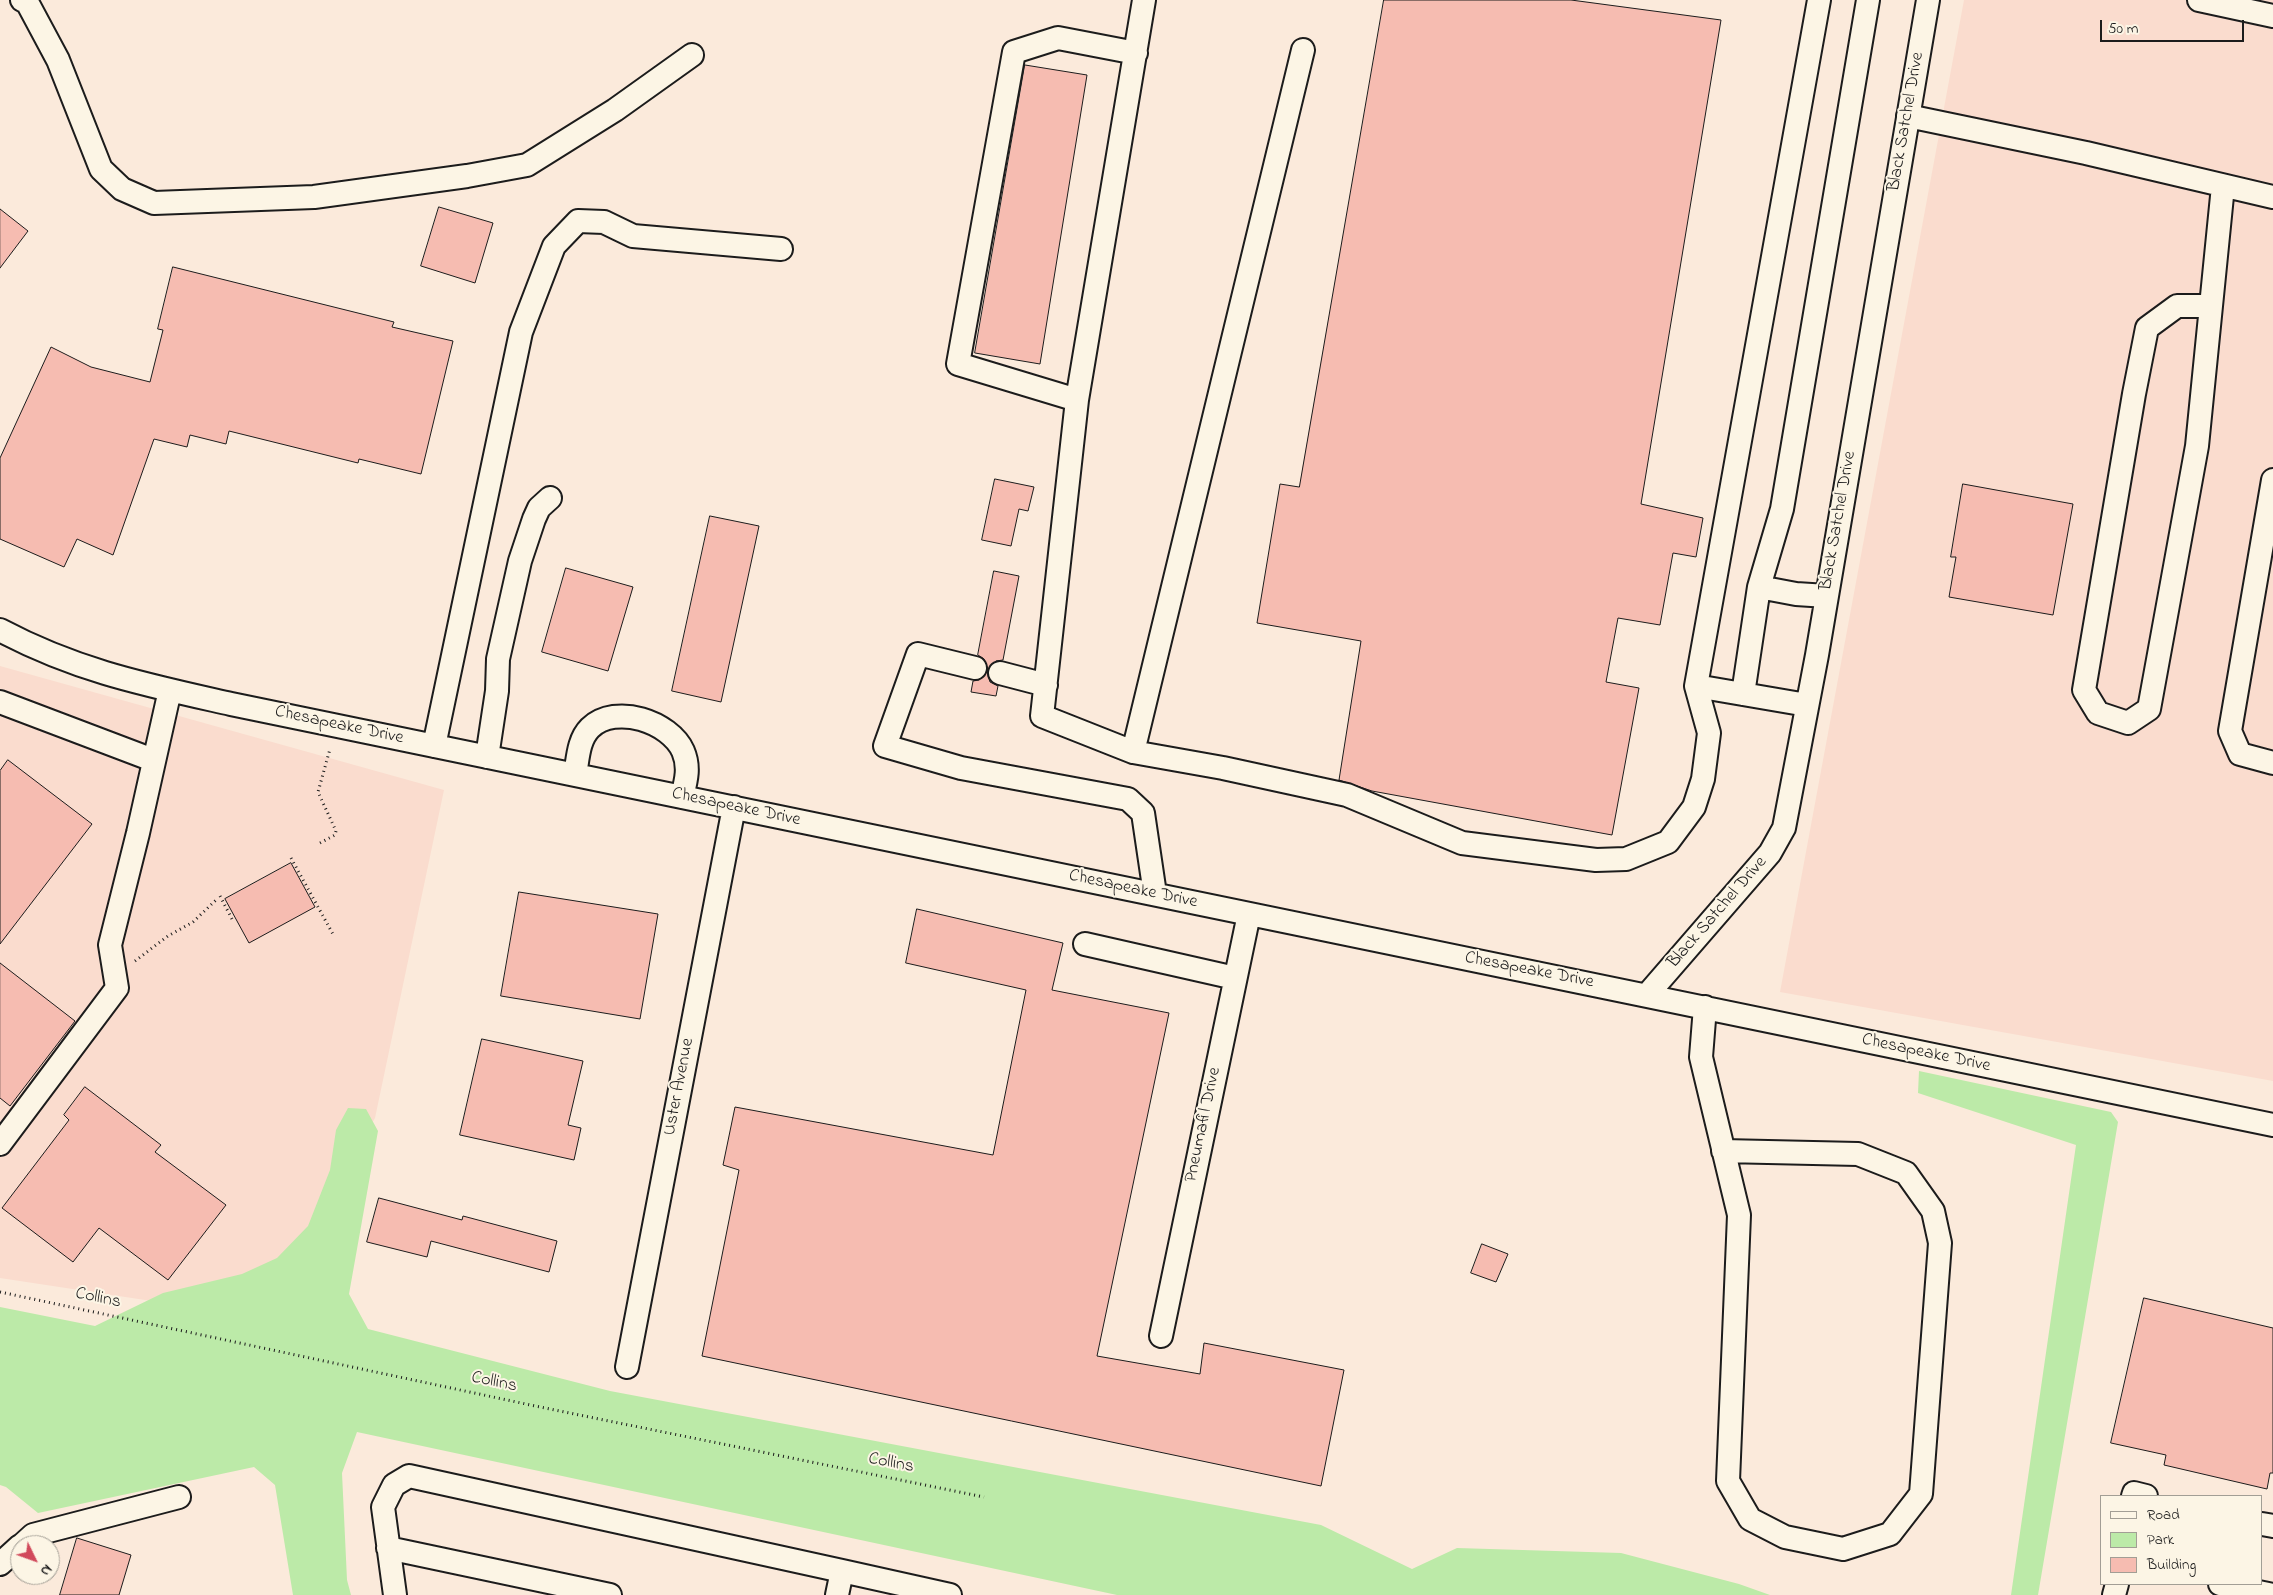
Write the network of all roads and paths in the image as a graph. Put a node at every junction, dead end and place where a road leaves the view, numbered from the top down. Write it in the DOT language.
graph roads {
  1 [pos="22,0"];
  2 [pos="1144,0"];
  3 [pos="1819,0"];
  4 [pos="1868,0"];
  5 [pos="1928,0"];
  6 [pos="2200,0"];
  7 [pos="2273,16"];
  8 [pos="1303,50"];
  9 [pos="1136,53"];
  10 [pos="692,55"];
  11 [pos="1908,116"];
  12 [pos="2223,186"];
  13 [pos="2273,198"];
  14 [pos="781,249"];
  15 [pos="2211,306"];
  16 [pos="1076,400"];
  17 [pos="2273,480"];
  18 [pos="550,498"];
  19 [pos="1759,587"];
  20 [pos="1827,596"];
  21 [pos="2,635"];
  22 [pos="976,668"];
  23 [pos="1000,673"];
  24 [pos="1046,685"];
  25 [pos="1696,686"];
  26 [pos="170,690"];
  27 [pos="1743,694"];
  28 [pos="0,702"];
  29 [pos="1807,705"];
  30 [pos="434,746"];
  31 [pos="330,749"];
  32 [pos="1133,752"];
  33 [pos="488,757"];
  34 [pos="153,760"];
  35 [pos="2273,763"];
  36 [pos="576,775"];
  37 [pos="682,797"];
  38 [pos="734,807"];
  39 [pos="320,842"];
  40 [pos="291,858"];
  41 [pos="1155,894"];
  42 [pos="220,896"];
  43 [pos="216,900"];
  44 [pos="1249,914"];
  45 [pos="232,919"];
  46 [pos="334,936"];
  47 [pos="1085,944"];
  48 [pos="135,962"];
  49 [pos="1235,978"];
  50 [pos="1647,995"];
  51 [pos="1705,1007"];
  52 [pos="2273,1125"];
  53 [pos="0,1144"];
  54 [pos="1723,1151"];
  55 [pos="0,1292"];
  56 [pos="1161,1336"];
  57 [pos="627,1367"];
  58 [pos="984,1496"];
  59 [pos="180,1497"];
  60 [pos="33,1535"];
  61 [pos="388,1548"];
  62 [pos="10,1555"];
  63 [pos="0,1564"];
  64 [pos="842,1572"];
  65 [pos="2225,1585"];
  66 [pos="2273,1594"];
  67 [pos="395,1595"];
  68 [pos="610,1595"];
  69 [pos="836,1595"];
  70 [pos="950,1595"];
  1 -- 10 [label="street"];
  2 -- 9 [label="street"];
  3 -- 25 [label="street"];
  4 -- 19 [label="street"];
  5 -- 11 [label="street, Black Satchel Drive"];
  6 -- 7 [label="street"];
  8 -- 32 [label="street"];
  9 -- 16 [label="street"];
  9 -- 16 [label="street"];
  11 -- 12 [label="street"];
  11 -- 20 [label="street, Black Satchel Drive"];
  12 -- 13 [label="street"];
  12 -- 15 [label="street"];
  14 -- 30 [label="street"];
  15 -- 15 [label="street"];
  16 -- 24 [label="street"];
  17 -- 35 [label="street"];
  18 -- 33 [label="street"];
  19 -- 20 [label="street"];
  19 -- 27 [label="street"];
  20 -- 29 [label="street, Black Satchel Drive"];
  21 -- 26 [label="street, Chesapeake Drive"];
  22 -- 41 [label="street"];
  23 -- 24 [label="street"];
  24 -- 32 [label="street"];
  25 -- 27 [label="street"];
  25 -- 32 [label="street"];
  26 -- 30 [label="street, Chesapeake Drive"];
  26 -- 34 [label="street"];
  27 -- 29 [label="street"];
  28 -- 34 [label="street"];
  29 -- 50 [label="street, Black Satchel Drive"];
  30 -- 33 [label="street, Chesapeake Drive"];
  31 -- 39 [label="path"];
  33 -- 36 [label="street, Chesapeake Drive"];
  34 -- 53 [label="street"];
  36 -- 37 [label="street, Chesapeake Drive"];
  36 -- 37 [label="street"];
  37 -- 38 [label="street, Chesapeake Drive"];
  38 -- 41 [label="street, Chesapeake Drive"];
  38 -- 57 [label="street, Uster Avenue"];
  40 -- 46 [label="path"];
  41 -- 44 [label="street, Chesapeake Drive"];
  42 -- 45 [label="path"];
  43 -- 48 [label="path"];
  44 -- 49 [label="street, Pneumafil Drive"];
  44 -- 50 [label="street, Chesapeake Drive"];
  47 -- 49 [label="street"];
  49 -- 56 [label="street, Pneumafil Drive"];
  50 -- 51 [label="street, Chesapeake Drive"];
  51 -- 52 [label="street, Chesapeake Drive"];
  51 -- 54 [label="street"];
  54 -- 54 [label="street"];
  55 -- 58 [label="path, Collins"];
  59 -- 60 [label="street"];
  61 -- 64 [label="street"];
  61 -- 67 [label="street"];
  61 -- 68 [label="street"];
  62 -- 63 [label="street"];
  64 -- 69 [label="street"];
  64 -- 70 [label="street"];
  65 -- 66 [label="street"];
}
